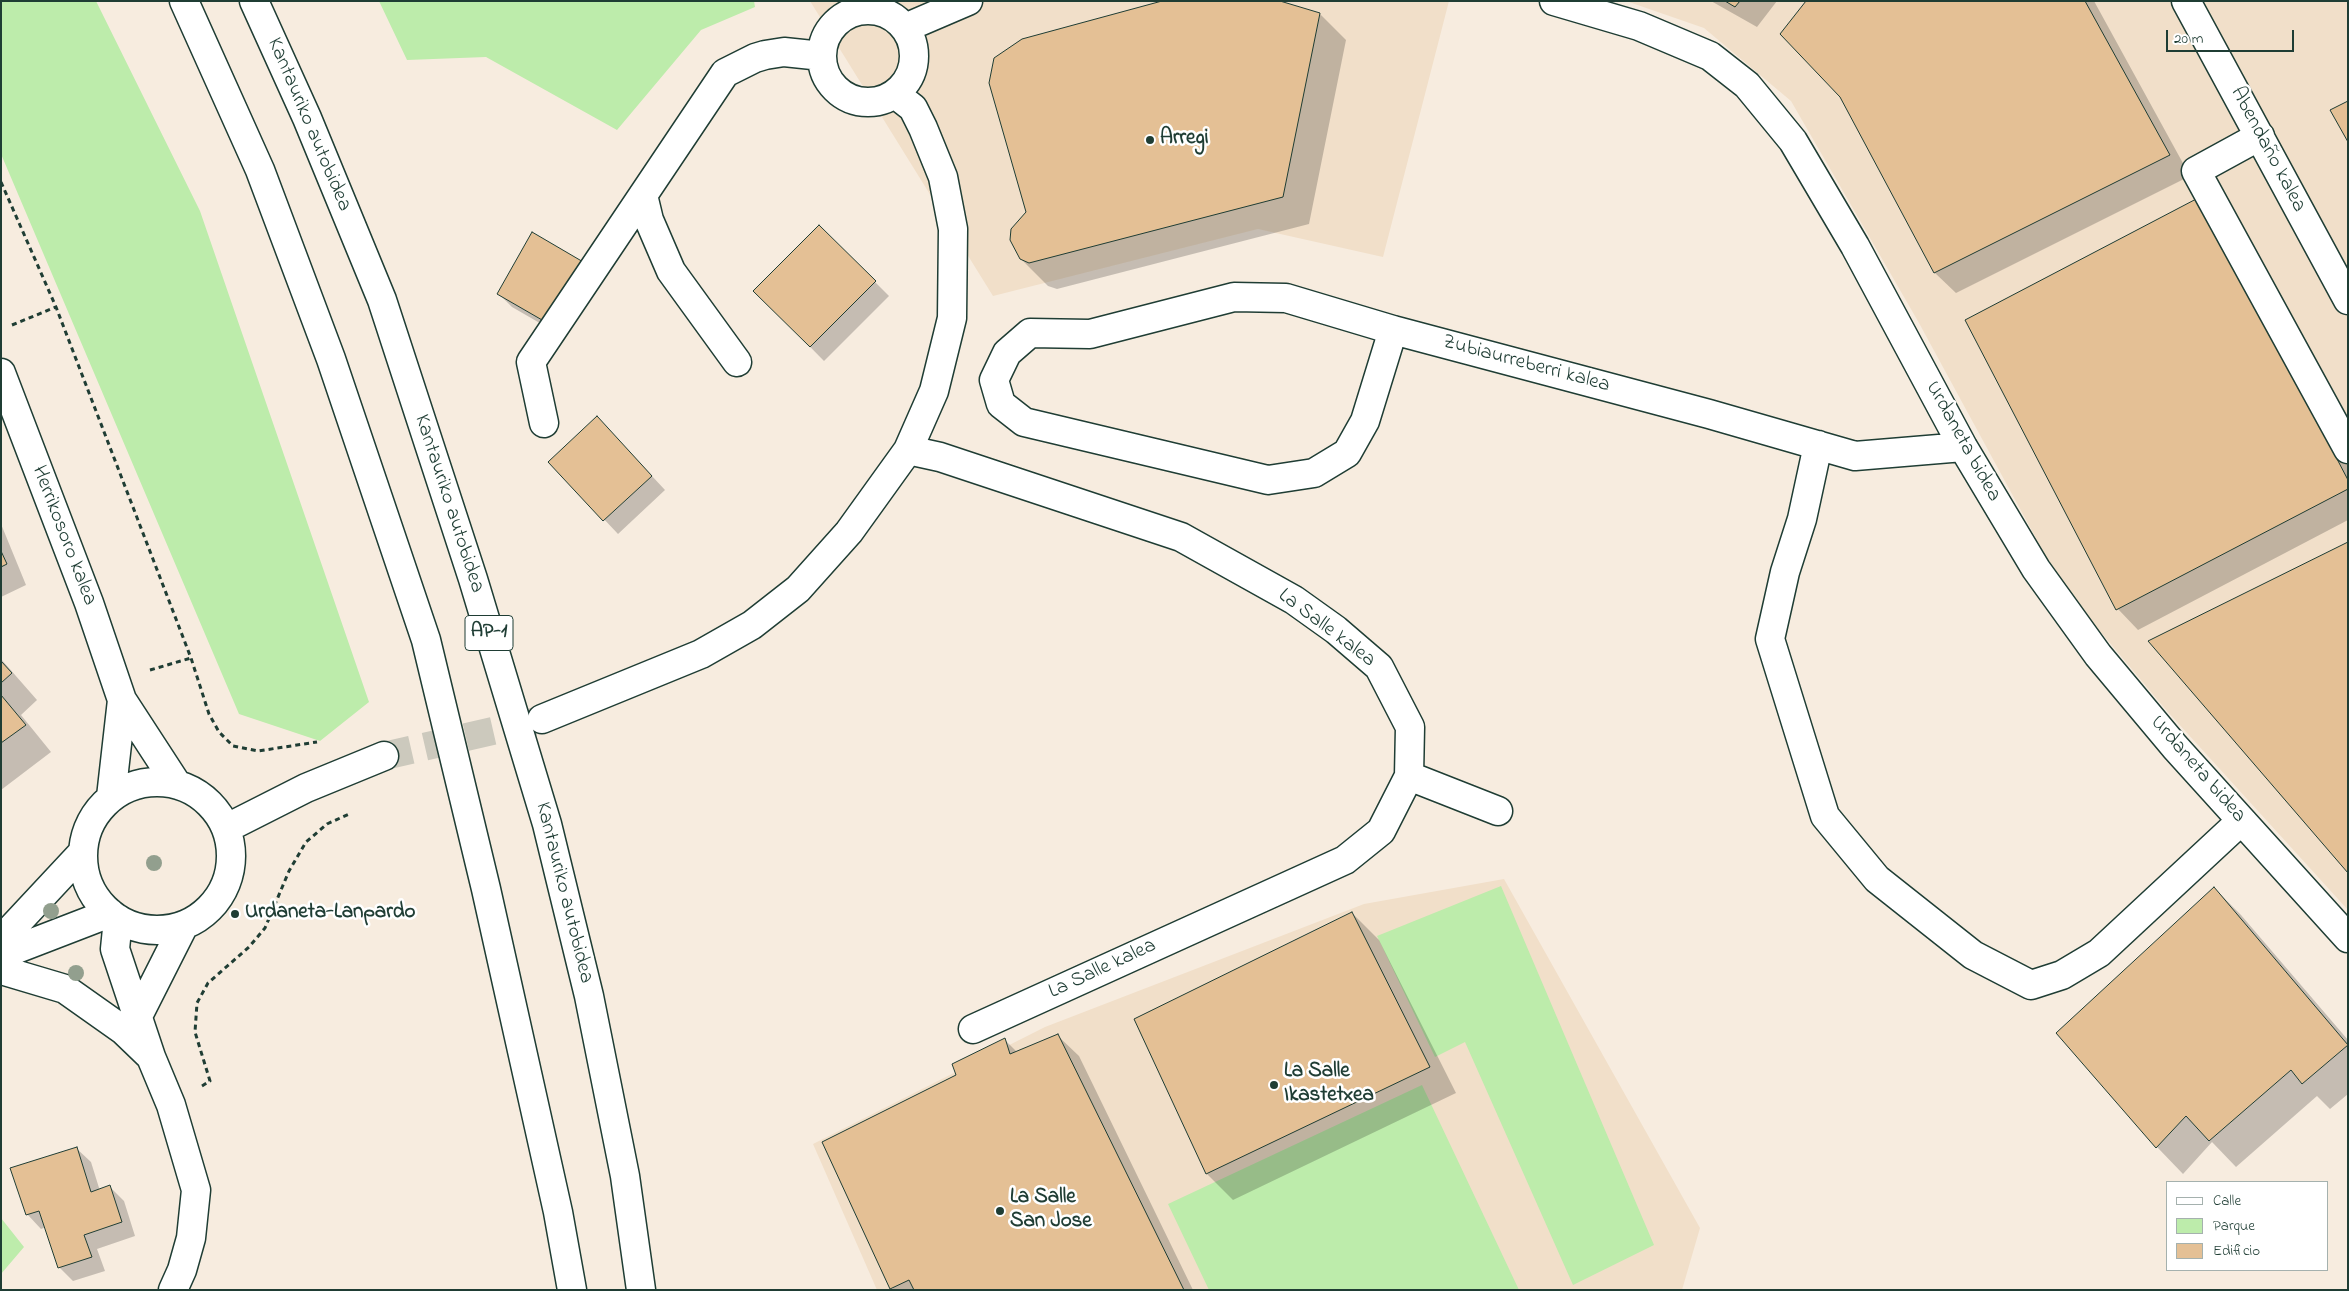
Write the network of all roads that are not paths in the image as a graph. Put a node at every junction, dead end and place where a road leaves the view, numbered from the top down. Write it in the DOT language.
graph roads {
  1 [pos="184,1"];
  2 [pos="254,1"];
  3 [pos="968,1"];
  4 [pos="1554,1"];
  5 [pos="2186,1"];
  6 [pos="839,10"];
  7 [pos="905,28"];
  8 [pos="822,56"];
  9 [pos="895,94"];
  10 [pos="2260,136"];
  11 [pos="643,194"];
  12 [pos="2348,300"];
  13 [pos="1393,330"];
  14 [pos="737,362"];
  15 [pos="1,373"];
  16 [pos="544,423"];
  17 [pos="1818,445"];
  18 [pos="1963,447"];
  19 [pos="2348,449"];
  20 [pos="908,450"];
  21 [pos="122,700"];
  22 [pos="542,719"];
  23 [pos="384,756"];
  24 [pos="1409,776"];
  25 [pos="176,783"];
  26 [pos="111,797"];
  27 [pos="1498,811"];
  28 [pos="2242,821"];
  29 [pos="227,828"];
  30 [pos="83,852"];
  31 [pos="114,916"];
  32 [pos="184,926"];
  33 [pos="2348,938"];
  34 [pos="1,940"];
  35 [pos="1,955"];
  36 [pos="1,970"];
  37 [pos="138,1016"];
  38 [pos="973,1029"];
  39 [pos="151,1057"];
  40 [pos="172,1290"];
  41 [pos="572,1290"];
  42 [pos="641,1290"];
  1 -- 41 [label="main road"];
  2 -- 42 [label="main road, Kantauriko autobidea / AP-1"];
  3 -- 7 [label="main road"];
  4 -- 18 [label="main road, Urdaneta bidea"];
  5 -- 10 [label="main road, Abendaño kalea"];
  6 -- 7 [label="main road"];
  6 -- 8 [label="main road"];
  7 -- 9 [label="main road"];
  8 -- 9 [label="main road"];
  8 -- 11 [label="main road"];
  9 -- 20 [label="main road"];
  10 -- 12 [label="main road, Abendaño kalea"];
  10 -- 19 [label="main road"];
  11 -- 14 [label="main road"];
  11 -- 16 [label="main road"];
  13 -- 13 [label="main road, Zubiaurreberri kalea"];
  13 -- 17 [label="main road, Zubiaurreberri kalea"];
  15 -- 21 [label="main road, Herrikosoro kalea"];
  17 -- 18 [label="main road, Zubiaurreberri kalea"];
  17 -- 28 [label="main road"];
  18 -- 28 [label="main road, Urdaneta bidea"];
  20 -- 22 [label="main road"];
  20 -- 24 [label="main road, La Salle kalea"];
  21 -- 25 [label="main road, Herrikosoro kalea"];
  21 -- 26 [label="main road, Herrikosoro kalea"];
  23 -- 29 [label="main road"];
  24 -- 27 [label="main road"];
  24 -- 38 [label="main road, La Salle kalea"];
  25 -- 26 [label="main road"];
  25 -- 29 [label="main road"];
  26 -- 30 [label="main road"];
  28 -- 33 [label="main road, Urdaneta bidea"];
  29 -- 32 [label="main road"];
  30 -- 31 [label="main road"];
  30 -- 34 [label="main road"];
  31 -- 32 [label="main road"];
  31 -- 35 [label="main road"];
  31 -- 37 [label="main road"];
  32 -- 37 [label="main road"];
  36 -- 39 [label="main road"];
  37 -- 39 [label="main road"];
  39 -- 40 [label="main road"];
}
